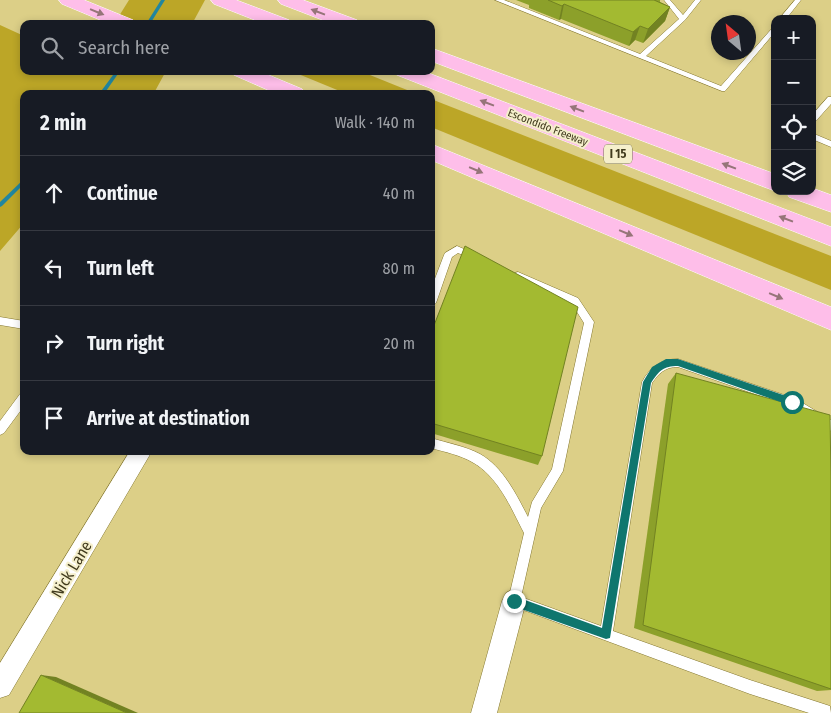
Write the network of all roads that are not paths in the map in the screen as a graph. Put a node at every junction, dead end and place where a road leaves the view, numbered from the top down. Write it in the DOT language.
graph roads {
  1 [pos="68,0"];
  2 [pos="220,0"];
  3 [pos="287,0"];
  4 [pos="498,0"];
  5 [pos="667,0"];
  6 [pos="698,0"];
  7 [pos="798,0"];
  8 [pos="785,15"];
  9 [pos="682,19"];
  10 [pos="116,20"];
  11 [pos="272,20"];
  12 [pos="340,20"];
  13 [pos="654,32"];
  14 [pos="771,33"];
  15 [pos="664,36"];
  16 [pos="435,56"];
  17 [pos="641,57"];
  18 [pos="250,75"];
  19 [pos="414,75"];
  20 [pos="286,90"];
  21 [pos="831,99"];
  22 [pos="816,116"];
  23 [pos="816,138"];
  24 [pos="831,144"];
  25 [pos="435,153"];
  26 [pos="771,182"];
  27 [pos="807,195"];
  28 [pos="831,204"];
  29 [pos="831,237"];
  30 [pos="484,261"];
  31 [pos="512,273"];
  32 [pos="435,292"];
  33 [pos="831,319"];
  34 [pos="0,321"];
  35 [pos="20,325"];
  36 [pos="20,402"];
  37 [pos="831,426"];
  38 [pos="0,430"];
  39 [pos="435,444"];
  40 [pos="140,455"];
  41 [pos="530,533"];
  42 [pos="514,601"];
  43 [pos="606,634"];
  44 [pos="0,686"];
  45 [pos="484,713"];
  46 [pos="830,713"];
  1 -- 10 [label="highway, one-way"];
  2 -- 11 [label="highway"];
  12 -- 3 [label="highway, one-way"];
  4 -- 17 [label="lane"];
  5 -- 9 [label="lane"];
  6 -- 9 [label="lane"];
  7 -- 8 [label="lane"];
  9 -- 15 [label="lane"];
  13 -- 15 [label="lane"];
  14 -- 17 [label="lane"];
  15 -- 17 [label="lane"];
  26 -- 16 [label="highway, one-way"];
  18 -- 20 [label="highway"];
  29 -- 19 [label="highway, Escondido Freeway / I 15, one-way"];
  21 -- 22 [label="lane"];
  23 -- 24 [label="lane"];
  25 -- 33 [label="highway, one-way"];
  27 -- 28 [label="highway"];
  30 -- 32 [label="lane"];
  31 -- 41 [label="lane"];
  34 -- 35 [label="lane"];
  36 -- 38 [label="lane"];
  37 -- 43 [label="lane"];
  39 -- 41 [label="lane"];
  40 -- 44 [label="street, Nick Lane"];
  41 -- 42 [label="lane"];
  42 -- 43 [label="lane"];
  42 -- 45 [label="street"];
  43 -- 46 [label="lane"];
}
